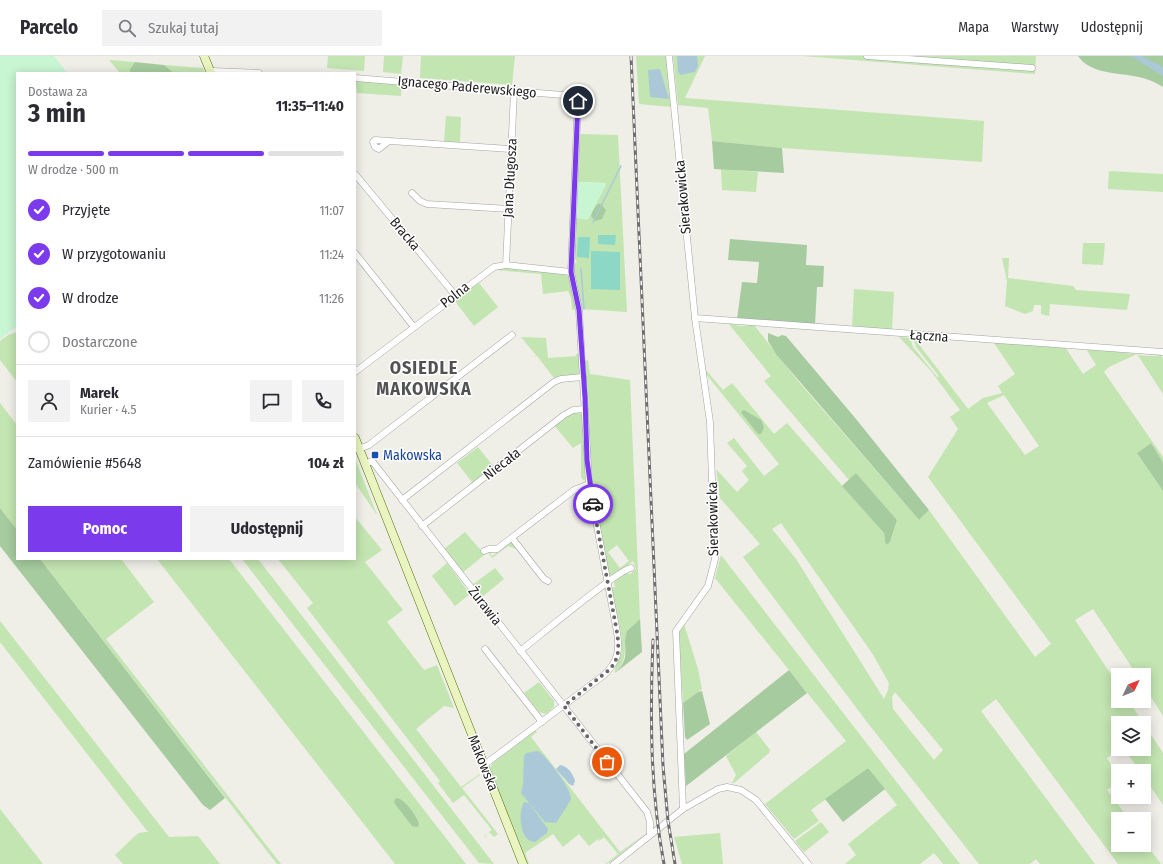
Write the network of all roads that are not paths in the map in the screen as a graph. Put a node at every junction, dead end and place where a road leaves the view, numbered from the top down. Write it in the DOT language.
graph roads {
  1 [pos="204,56"];
  2 [pos="669,56"];
  3 [pos="867,56"];
  4 [pos="1032,68"];
  5 [pos="211,72"];
  6 [pos="356,78"];
  7 [pos="514,91"];
  8 [pos="389,141"];
  9 [pos="511,149"];
  10 [pos="356,175"];
  11 [pos="412,193"];
  12 [pos="508,209"];
  13 [pos="356,254"];
  14 [pos="506,265"];
  15 [pos="571,272"];
  16 [pos="455,295"];
  17 [pos="695,318"];
  18 [pos="414,327"];
  19 [pos="512,336"];
  20 [pos="1163,352"];
  21 [pos="356,371"];
  22 [pos="583,377"];
  23 [pos="585,408"];
  24 [pos="356,441"];
  25 [pos="359,449"];
  26 [pos="365,464"];
  27 [pos="589,484"];
  28 [pos="402,500"];
  29 [pos="422,526"];
  30 [pos="512,538"];
  31 [pos="484,551"];
  32 [pos="631,568"];
  33 [pos="548,581"];
  34 [pos="608,582"];
  35 [pos="485,649"];
  36 [pos="520,651"];
  37 [pos="564,706"];
  38 [pos="542,722"];
  39 [pos="609,753"];
  40 [pos="602,757"];
  41 [pos="484,765"];
  42 [pos="683,809"];
  43 [pos="650,835"];
  44 [pos="523,864"];
  45 [pos="614,864"];
  46 [pos="808,864"];
  1 -- 5 [label="street"];
  2 -- 17 [label="street, Sierakowicka"];
  3 -- 4 [label="street"];
  6 -- 7 [label="street, Ignacego Paderewskiego"];
  7 -- 9 [label="street, Jana Długosza"];
  7 -- 15 [label="street, Ignacego Paderewskiego"];
  8 -- 9 [label="street"];
  9 -- 12 [label="street, Jana Długosza"];
  10 -- 16 [label="street, Bracka"];
  11 -- 12 [label="street"];
  12 -- 14 [label="street, Jana Długosza"];
  13 -- 18 [label="street"];
  14 -- 15 [label="street, Polna"];
  14 -- 16 [label="street, Polna"];
  15 -- 22 [label="street"];
  16 -- 18 [label="street, Polna"];
  17 -- 20 [label="street, Łączna"];
  17 -- 42 [label="street, Sierakowicka"];
  18 -- 21 [label="street, Polna"];
  19 -- 25 [label="street"];
  22 -- 23 [label="street"];
  22 -- 28 [label="street"];
  23 -- 27 [label="street"];
  23 -- 29 [label="street, Niecała"];
  24 -- 25 [label="street, Makowska"];
  25 -- 26 [label="street, Makowska"];
  26 -- 28 [label="street, Żurawia"];
  26 -- 41 [label="street, Makowska"];
  27 -- 30 [label="street"];
  27 -- 34 [label="street"];
  28 -- 29 [label="street, Żurawia"];
  29 -- 36 [label="street, Żurawia"];
  30 -- 31 [label="street"];
  30 -- 33 [label="street"];
  32 -- 34 [label="street"];
  34 -- 36 [label="street"];
  34 -- 37 [label="street"];
  35 -- 38 [label="street"];
  36 -- 37 [label="street, Żurawia"];
  37 -- 38 [label="street"];
  37 -- 40 [label="street, Żurawia"];
  38 -- 41 [label="street"];
  39 -- 40 [label="street"];
  40 -- 43 [label="street, Żurawia"];
  41 -- 44 [label="street, Makowska"];
  42 -- 43 [label="street"];
  42 -- 46 [label="street"];
  43 -- 45 [label="street"];
}
